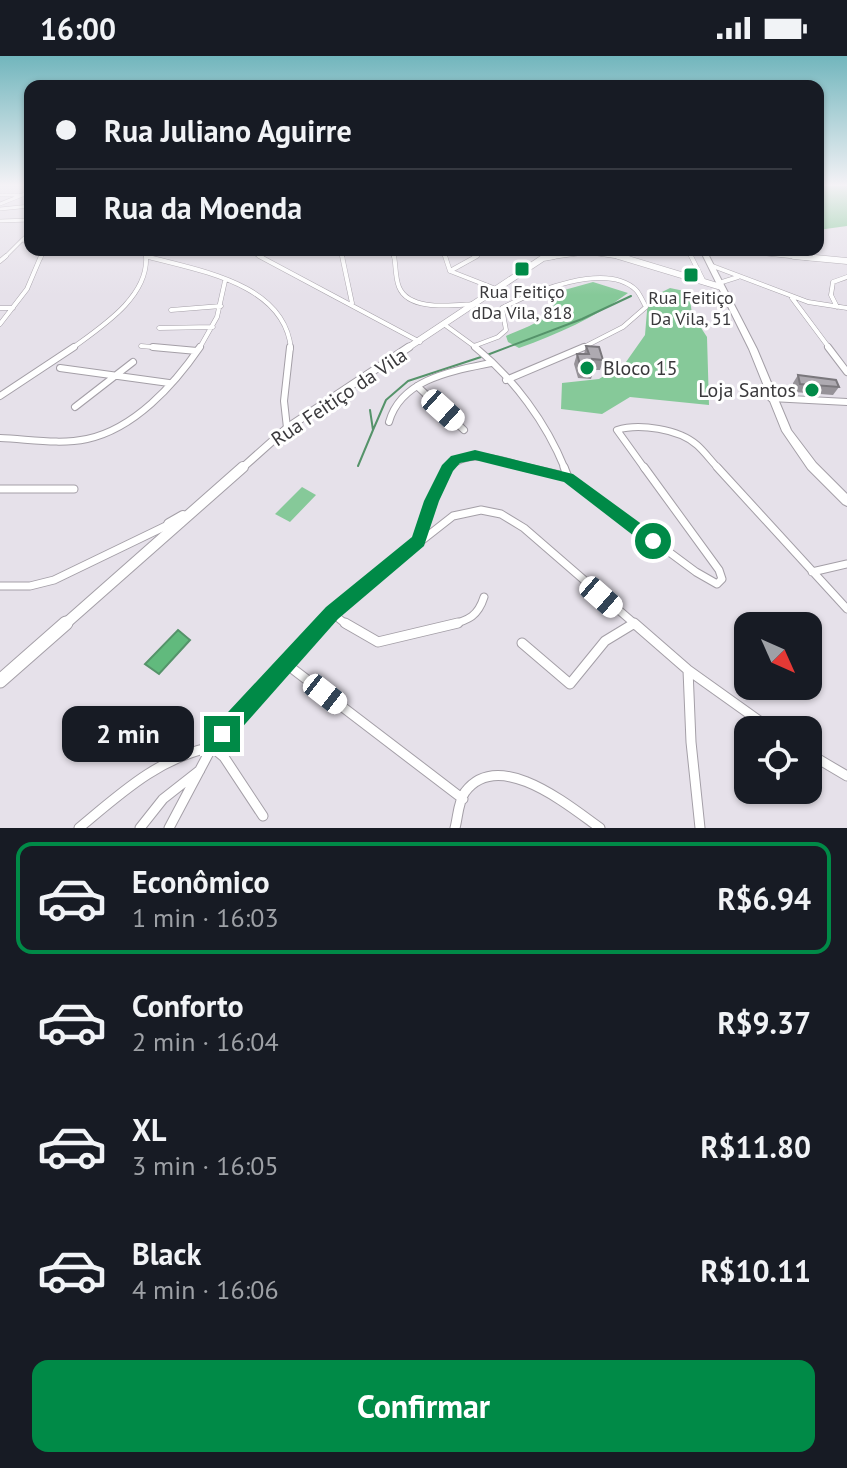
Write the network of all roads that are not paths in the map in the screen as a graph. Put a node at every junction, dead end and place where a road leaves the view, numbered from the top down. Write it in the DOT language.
graph roads {
  1 [pos="22,240"];
  2 [pos="41,256"];
  3 [pos="260,256"];
  4 [pos="342,256"];
  5 [pos="393,256"];
  6 [pos="445,256"];
  7 [pos="476,256"];
  8 [pos="552,256"];
  9 [pos="615,256"];
  10 [pos="691,256"];
  11 [pos="706,256"];
  12 [pos="798,256"];
  13 [pos="149,257"];
  14 [pos="0,261"];
  15 [pos="847,261"];
  16 [pos="710,265"];
  17 [pos="450,271"];
  18 [pos="742,277"];
  19 [pos="847,277"];
  20 [pos="703,280"];
  21 [pos="225,281"];
  22 [pos="719,282"];
  23 [pos="496,289"];
  24 [pos="791,296"];
  25 [pos="352,303"];
  26 [pos="475,304"];
  27 [pos="221,306"];
  28 [pos="837,307"];
  29 [pos="0,308"];
  30 [pos="13,308"];
  31 [pos="847,308"];
  32 [pos="171,310"];
  33 [pos="0,324"];
  34 [pos="445,325"];
  35 [pos="213,327"];
  36 [pos="159,328"];
  37 [pos="420,342"];
  38 [pos="141,346"];
  39 [pos="474,346"];
  40 [pos="197,351"];
  41 [pos="133,362"];
  42 [pos="491,363"];
  43 [pos="60,368"];
  44 [pos="847,372"];
  45 [pos="115,377"];
  46 [pos="506,380"];
  47 [pos="169,383"];
  48 [pos="417,386"];
  49 [pos="0,396"];
  50 [pos="771,398"];
  51 [pos="847,402"];
  52 [pos="75,407"];
  53 [pos="389,422"];
  54 [pos="287,428"];
  55 [pos="464,430"];
  56 [pos="0,438"];
  57 [pos="568,477"];
  58 [pos="0,489"];
  59 [pos="74,489"];
  60 [pos="847,501"];
  61 [pos="173,525"];
  62 [pos="419,541"];
  63 [pos="847,564"];
  64 [pos="812,572"];
  65 [pos="0,586"];
  66 [pos="484,597"];
  67 [pos="847,609"];
  68 [pos="332,613"];
  69 [pos="633,624"];
  70 [pos="522,643"];
  71 [pos="285,663"];
  72 [pos="688,670"];
  73 [pos="0,681"];
  74 [pos="752,716"];
  75 [pos="212,747"];
  76 [pos="822,761"];
  77 [pos="200,769"];
  78 [pos="847,776"];
  79 [pos="463,799"];
  80 [pos="263,816"];
  81 [pos="79,828"];
  82 [pos="140,828"];
  83 [pos="169,828"];
  84 [pos="455,828"];
  85 [pos="600,828"];
  86 [pos="700,828"];
  1 -- 14 [label="street"];
  2 -- 30 [label="street"];
  3 -- 25 [label="street"];
  4 -- 25 [label="street"];
  5 -- 26 [label="street"];
  6 -- 17 [label="street"];
  7 -- 17 [label="street"];
  8 -- 23 [label="street, Rua Feitiço da Vila"];
  9 -- 20 [label="street, Rua Feitiço da Vila"];
  10 -- 20 [label="street"];
  11 -- 16 [label="main road"];
  12 -- 15 [label="main road"];
  13 -- 21 [label="street"];
  13 -- 49 [label="street"];
  16 -- 18 [label="street"];
  16 -- 22 [label="main road"];
  17 -- 23 [label="street"];
  18 -- 22 [label="street"];
  18 -- 24 [label="street"];
  19 -- 28 [label="street"];
  20 -- 22 [label="street, Rua Feitiço da Vila"];
  20 -- 22 [label="street"];
  21 -- 27 [label="street"];
  21 -- 54 [label="street"];
  22 -- 50 [label="main road"];
  23 -- 26 [label="street, Rua Feitiço da Vila"];
  24 -- 28 [label="street"];
  24 -- 44 [label="street"];
  25 -- 37 [label="street"];
  26 -- 34 [label="street, Rua Feitiço da Vila"];
  27 -- 32 [label="street"];
  27 -- 35 [label="street"];
  28 -- 31 [label="street"];
  29 -- 30 [label="street"];
  30 -- 33 [label="street"];
  34 -- 37 [label="street, Rua Feitiço da Vila"];
  34 -- 39 [label="street"];
  35 -- 36 [label="street"];
  35 -- 40 [label="street"];
  37 -- 54 [label="street, Rua Feitiço da Vila"];
  38 -- 40 [label="street"];
  39 -- 42 [label="street"];
  39 -- 46 [label="street"];
  40 -- 47 [label="street"];
  41 -- 45 [label="street"];
  42 -- 46 [label="street"];
  42 -- 48 [label="street"];
  43 -- 45 [label="street"];
  45 -- 47 [label="street"];
  45 -- 52 [label="street"];
  46 -- 57 [label="street"];
  47 -- 56 [label="street"];
  48 -- 53 [label="street"];
  48 -- 55 [label="street"];
  50 -- 51 [label="street"];
  50 -- 60 [label="main road"];
  54 -- 61 [label="street, Rua Feitiço da Vila"];
  57 -- 62 [label="street"];
  57 -- 64 [label="street"];
  58 -- 59 [label="street"];
  61 -- 65 [label="street"];
  61 -- 73 [label="street, Rua Feitiço da Vila"];
  62 -- 68 [label="street"];
  62 -- 69 [label="street"];
  63 -- 64 [label="street"];
  64 -- 67 [label="street"];
  66 -- 68 [label="street"];
  68 -- 71 [label="street"];
  69 -- 70 [label="street"];
  69 -- 72 [label="street"];
  71 -- 75 [label="street"];
  71 -- 79 [label="street"];
  72 -- 74 [label="street"];
  72 -- 86 [label="street"];
  75 -- 77 [label="street"];
  75 -- 80 [label="street"];
  75 -- 81 [label="street"];
  76 -- 78 [label="street"];
  77 -- 82 [label="street"];
  77 -- 83 [label="street"];
  79 -- 84 [label="street"];
  79 -- 85 [label="street"];
}
